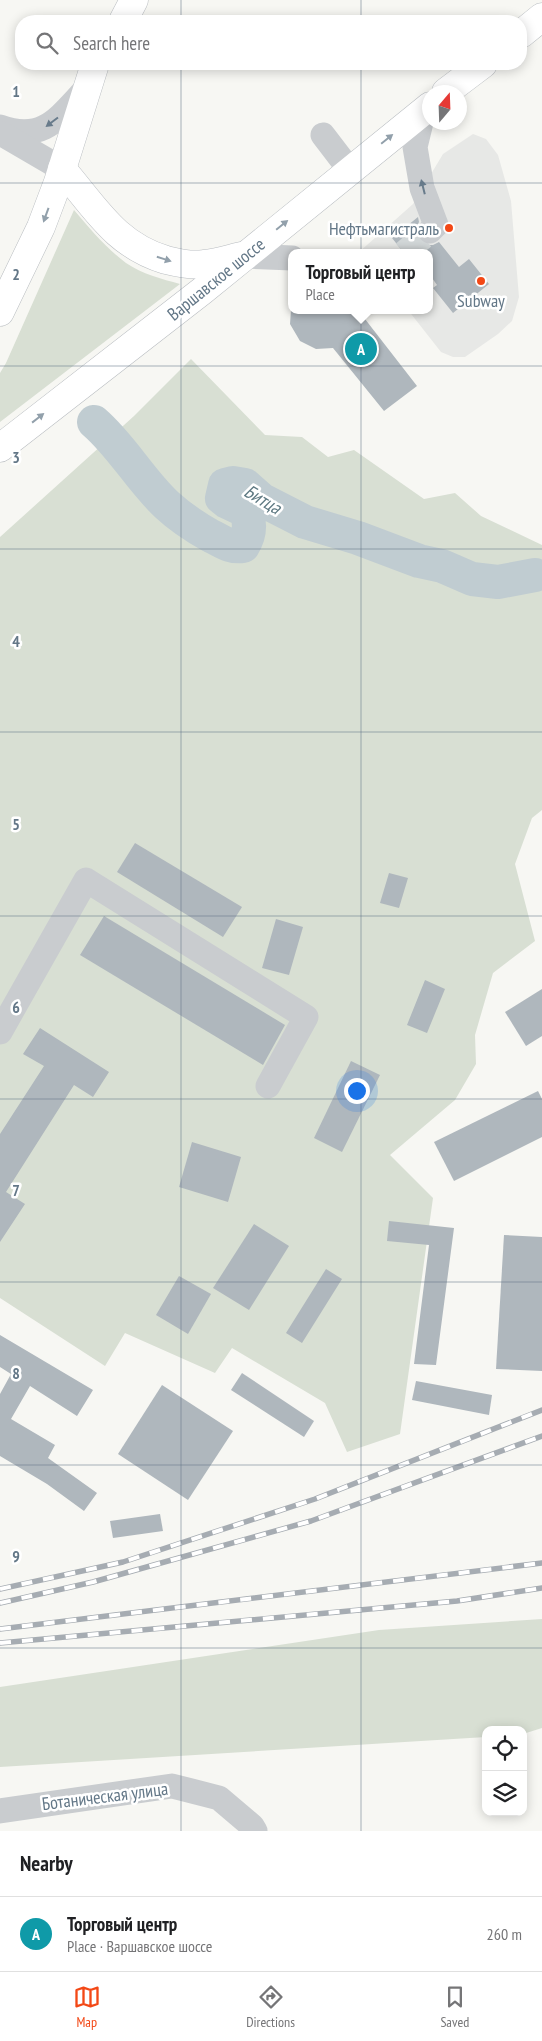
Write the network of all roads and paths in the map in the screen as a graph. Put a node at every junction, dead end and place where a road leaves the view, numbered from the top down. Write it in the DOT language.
graph roads {
  1 [pos="115,0"];
  2 [pos="134,0"];
  3 [pos="111,15"];
  4 [pos="125,15"];
  5 [pos="542,17"];
  6 [pos="527,29"];
  7 [pos="474,70"];
  8 [pos="91,76"];
  9 [pos="455,85"];
  10 [pos="422,112"];
  11 [pos="422,124"];
  12 [pos="0,127"];
  13 [pos="0,132"];
  14 [pos="323,135"];
  15 [pos="62,169"];
  16 [pos="349,170"];
  17 [pos="93,206"];
  18 [pos="430,230"];
  19 [pos="244,256"];
  20 [pos="288,258"];
  21 [pos="0,312"];
  22 [pos="0,448"];
  23 [pos="0,1032"];
  24 [pos="268,1086"];
  25 [pos="0,1810"];
  26 [pos="255,1831"];
  1 -- 3 [label="main road"];
  2 -- 4 [label="main road"];
  5 -- 6 [label="main road"];
  7 -- 9 [label="main road"];
  8 -- 12 [label="street, one-way"];
  8 -- 15 [label="main road"];
  8 -- 17 [label="main road"];
  16 -- 10 [label="main road, Варшавское шоссе, one-way"];
  18 -- 11 [label="street, one-way"];
  13 -- 15 [label="street"];
  14 -- 16 [label="street"];
  15 -- 17 [label="main road"];
  15 -- 21 [label="main road, one-way"];
  19 -- 16 [label="main road, Варшавское шоссе, one-way"];
  17 -- 19 [label="main road, one-way"];
  19 -- 20 [label="street"];
  22 -- 19 [label="main road, Варшавское шоссе, one-way"];
  23 -- 24 [label="street"];
  25 -- 26 [label="street, Ботаническая улица"];
}
